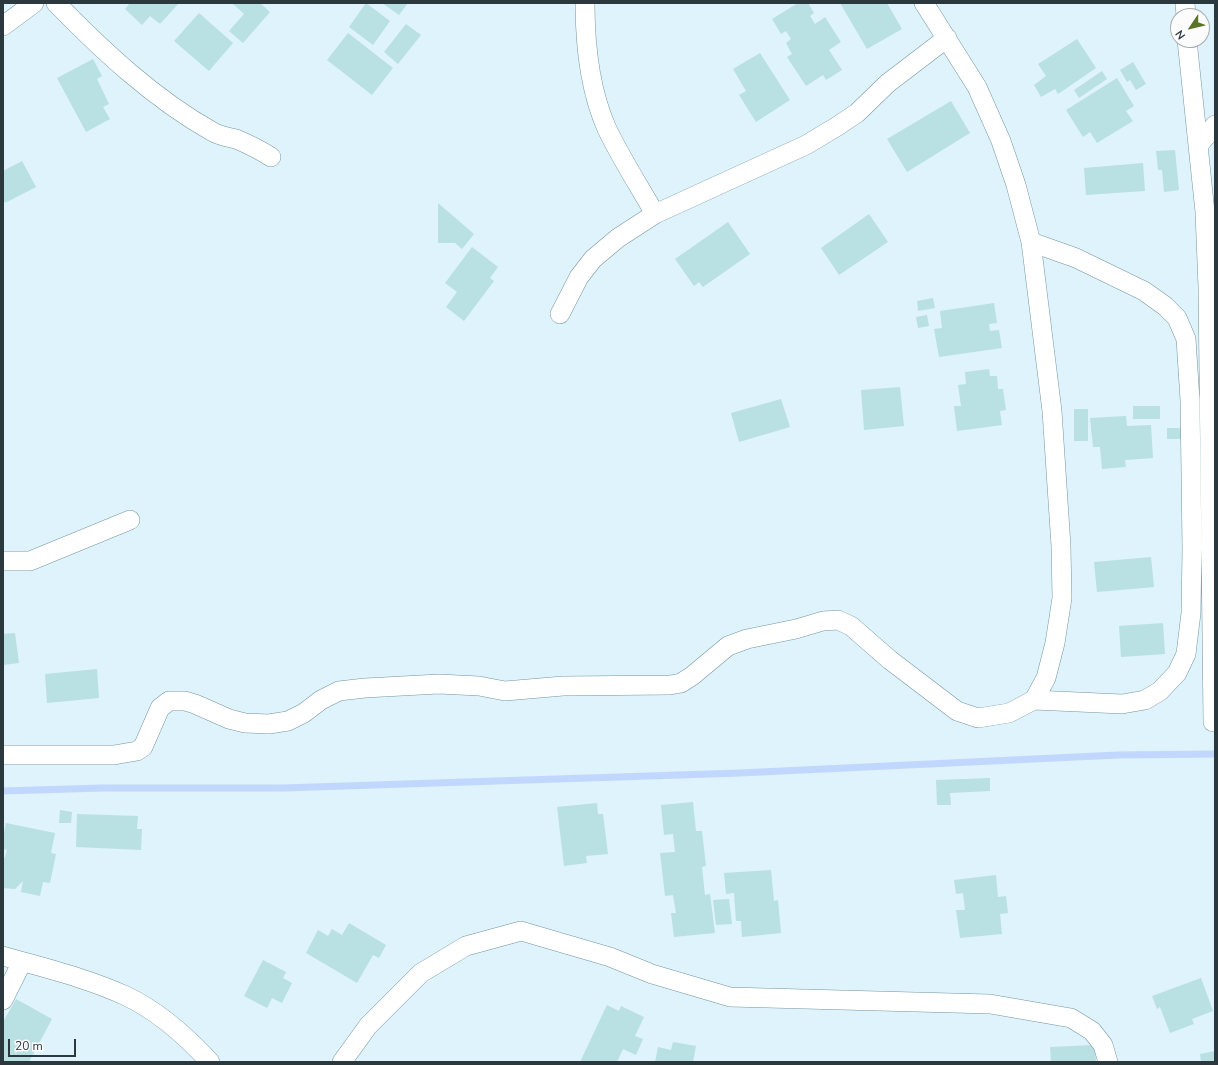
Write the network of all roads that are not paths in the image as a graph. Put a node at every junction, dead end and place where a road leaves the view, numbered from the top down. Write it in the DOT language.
graph roads {
  1 [pos="34,3"];
  2 [pos="56,3"];
  3 [pos="585,3"];
  4 [pos="924,3"];
  5 [pos="3,26"];
  6 [pos="947,38"];
  7 [pos="1188,48"];
  8 [pos="1215,125"];
  9 [pos="1198,146"];
  10 [pos="271,157"];
  11 [pos="655,214"];
  12 [pos="1032,242"];
  13 [pos="560,314"];
  14 [pos="130,520"];
  15 [pos="3,561"];
  16 [pos="1034,700"];
  17 [pos="1213,722"];
  18 [pos="3,755"];
  19 [pos="3,956"];
  20 [pos="22,962"];
  21 [pos="3,1000"];
  22 [pos="210,1062"];
  23 [pos="342,1062"];
  24 [pos="1108,1062"];
  1 -- 5 [label="street"];
  2 -- 10 [label="street"];
  3 -- 11 [label="street"];
  4 -- 6 [label="street"];
  6 -- 11 [label="street"];
  6 -- 12 [label="street"];
  7 -- 9 [label="street"];
  8 -- 9 [label="street"];
  9 -- 17 [label="street"];
  11 -- 13 [label="street"];
  12 -- 16 [label="street"];
  12 -- 16 [label="street"];
  14 -- 15 [label="street"];
  16 -- 18 [label="street"];
  19 -- 20 [label="street"];
  20 -- 21 [label="street"];
  20 -- 22 [label="street"];
  23 -- 24 [label="street"];
}
